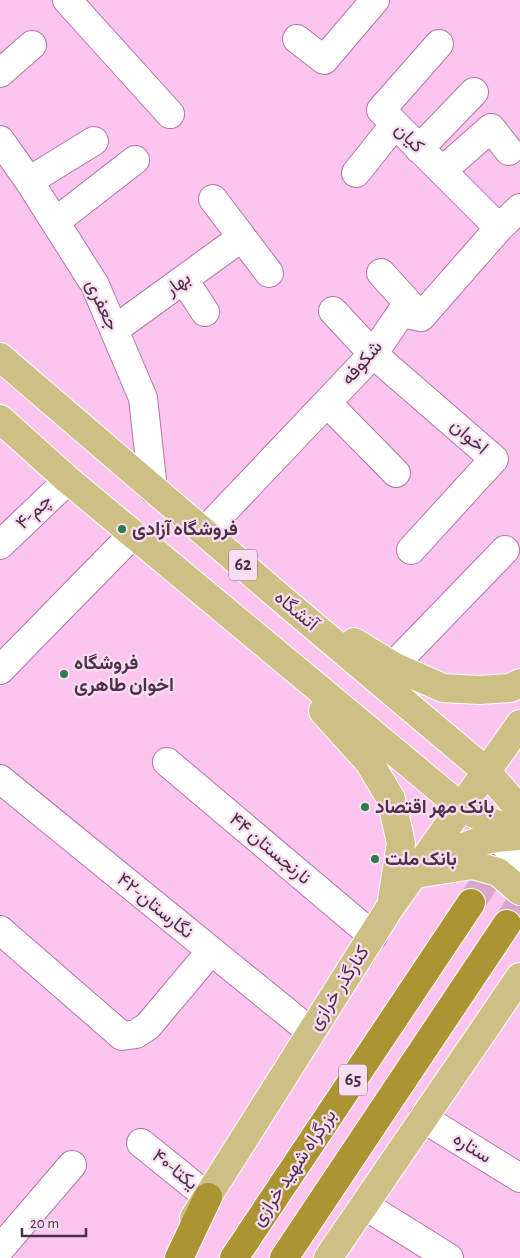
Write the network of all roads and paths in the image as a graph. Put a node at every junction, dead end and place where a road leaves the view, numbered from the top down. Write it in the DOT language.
graph roads {
  1 [pos="67,0"];
  2 [pos="375,0"];
  3 [pos="297,39"];
  4 [pos="32,44"];
  5 [pos="439,44"];
  6 [pos="0,73"];
  7 [pos="474,92"];
  8 [pos="170,114"];
  9 [pos="395,124"];
  10 [pos="0,140"];
  11 [pos="94,141"];
  12 [pos="419,148"];
  13 [pos="510,151"];
  14 [pos="135,160"];
  15 [pos="442,171"];
  16 [pos="356,173"];
  17 [pos="29,182"];
  18 [pos="213,199"];
  19 [pos="520,208"];
  20 [pos="55,222"];
  21 [pos="499,228"];
  22 [pos="242,237"];
  23 [pos="270,273"];
  24 [pos="381,273"];
  25 [pos="184,280"];
  26 [pos="333,311"];
  27 [pos="205,312"];
  28 [pos="421,317"];
  29 [pos="114,330"];
  30 [pos="373,354"];
  31 [pos="0,357"];
  32 [pos="327,403"];
  33 [pos="0,420"];
  34 [pos="396,473"];
  35 [pos="68,480"];
  36 [pos="153,489"];
  37 [pos="204,532"];
  38 [pos="133,534"];
  39 [pos="0,545"];
  40 [pos="411,550"];
  41 [pos="505,550"];
  42 [pos="283,600"];
  43 [pos="261,640"];
  44 [pos="393,666"];
  45 [pos="0,670"];
  46 [pos="520,683"];
  47 [pos="520,724"];
  48 [pos="167,762"];
  49 [pos="487,772"];
  50 [pos="0,779"];
  51 [pos="461,807"];
  52 [pos="520,810"];
  53 [pos="512,835"];
  54 [pos="520,858"];
  55 [pos="415,874"];
  56 [pos="520,891"];
  57 [pos="471,903"];
  58 [pos="390,910"];
  59 [pos="507,924"];
  60 [pos="0,930"];
  61 [pos="373,936"];
  62 [pos="211,951"];
  63 [pos="520,977"];
  64 [pos="311,1032"];
  65 [pos="423,1118"];
  66 [pos="141,1143"];
  67 [pos="72,1165"];
  68 [pos="520,1178"];
  69 [pos="208,1197"];
  70 [pos="364,1205"];
  71 [pos="0,1249"];
  72 [pos="166,1258"];
  73 [pos="179,1258"];
  74 [pos="234,1258"];
  75 [pos="284,1258"];
  76 [pos="328,1258"];
  77 [pos="449,1258"];
  1 -- 8 [label="street"];
  2 -- 3 [label="street"];
  4 -- 6 [label="street"];
  5 -- 9 [label="street, کیان"];
  7 -- 12 [label="street"];
  9 -- 12 [label="street, کیان"];
  9 -- 16 [label="street"];
  10 -- 17 [label="street, جعفری"];
  11 -- 17 [label="street"];
  12 -- 15 [label="street, کیان"];
  13 -- 15 [label="street"];
  14 -- 20 [label="street"];
  15 -- 21 [label="street, کیان"];
  17 -- 20 [label="street, جعفری"];
  18 -- 22 [label="street"];
  19 -- 21 [label="street"];
  20 -- 29 [label="street, جعفری"];
  21 -- 28 [label="street"];
  22 -- 23 [label="street"];
  22 -- 25 [label="street, بهار"];
  24 -- 28 [label="street"];
  25 -- 27 [label="street"];
  25 -- 29 [label="street, بهار"];
  26 -- 30 [label="street"];
  28 -- 30 [label="street, شکوفه"];
  29 -- 36 [label="street, جعفری"];
  30 -- 32 [label="street, شکوفه"];
  30 -- 40 [label="street, اخوان"];
  31 -- 36 [label="main road, آتشگاه / 62"];
  32 -- 34 [label="street"];
  32 -- 37 [label="street, شکوفه"];
  33 -- 35 [label="main road, 62"];
  35 -- 38 [label="main road, 62"];
  35 -- 39 [label="street, ۴-چم"];
  36 -- 37 [label="main road, آتشگاه / 62"];
  37 -- 42 [label="main road, آتشگاه / 62"];
  38 -- 43 [label="main road, 62"];
  38 -- 45 [label="street"];
  41 -- 44 [label="street"];
  42 -- 44 [label="main road"];
  42 -- 49 [label="main road, آتشگاه / 62"];
  43 -- 51 [label="main road, 62"];
  43 -- 58 [label="main road"];
  44 -- 46 [label="main road"];
  47 -- 49 [label="main road, کنارگذر خرازی"];
  48 -- 61 [label="street, ۴۴ نارنجستان"];
  49 -- 51 [label="main road, کنارگذر خرازی"];
  49 -- 52 [label="main road, آتشگاه / 62"];
  50 -- 62 [label="street, ۴۲-نگارستان"];
  51 -- 53 [label="main road, 62"];
  51 -- 55 [label="main road, کنارگذر خرازی"];
  53 -- 54 [label="street"];
  53 -- 55 [label="main road"];
  55 -- 56 [label="main road"];
  55 -- 58 [label="main road, کنارگذر خرازی"];
  57 -- 74 [label="highway, بزرگراه شهید خرازی / 65"];
  58 -- 61 [label="main road, کنارگذر خرازی"];
  59 -- 75 [label="highway, 65"];
  60 -- 62 [label="street"];
  61 -- 64 [label="main road, کنارگذر خرازی"];
  62 -- 64 [label="street, ۴۲-نگارستان"];
  63 -- 65 [label="main road"];
  64 -- 69 [label="main road, کنارگذر خرازی"];
  65 -- 68 [label="street, ستاره"];
  65 -- 70 [label="main road"];
  66 -- 69 [label="street, ۴۰-یکتا"];
  67 -- 71 [label="street"];
  69 -- 72 [label="main road, کنارگذر خرازی"];
  69 -- 73 [label="highway"];
  70 -- 76 [label="main road"];
  70 -- 77 [label="street"];
}
